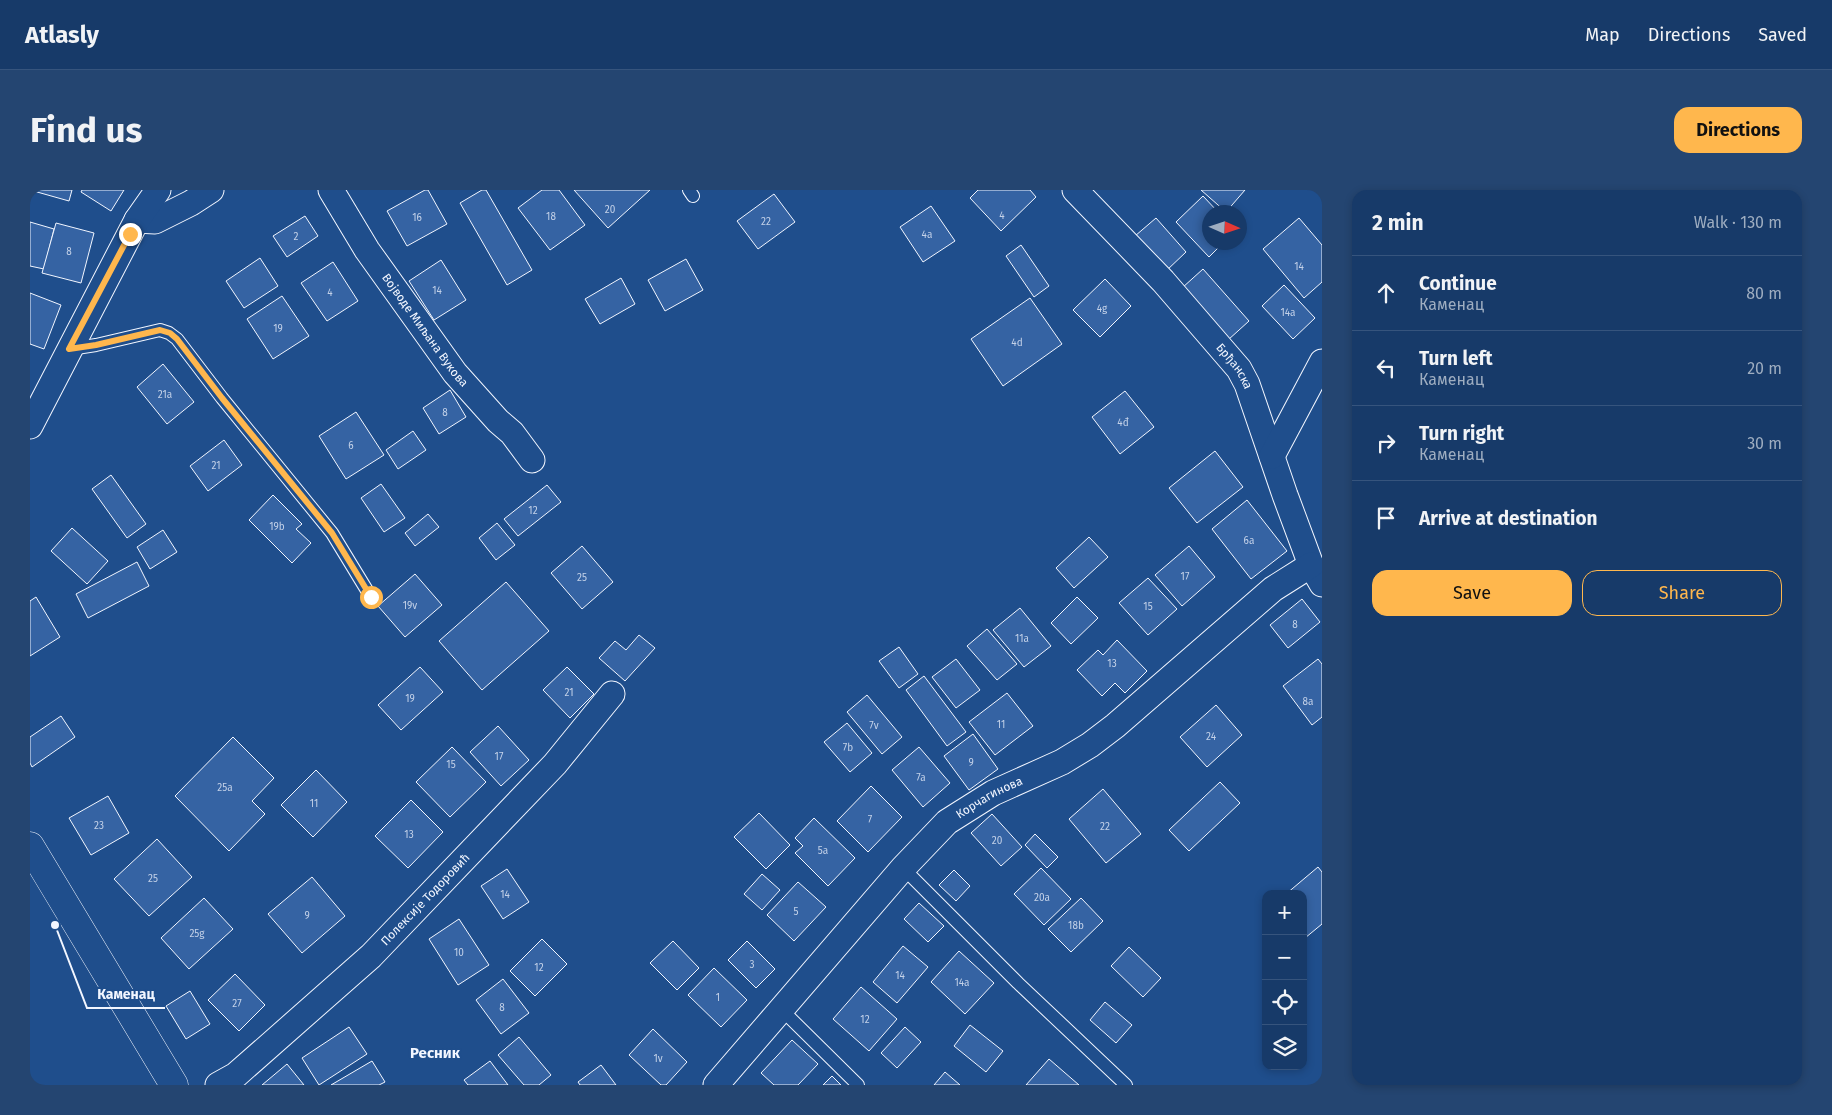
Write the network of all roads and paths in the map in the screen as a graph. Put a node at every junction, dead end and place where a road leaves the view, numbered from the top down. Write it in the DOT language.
graph roads {
  1 [pos="158,190"];
  2 [pos="211,190"];
  3 [pos="331,190"];
  4 [pos="1075,190"];
  5 [pos="137,220"];
  6 [pos="69,349"];
  7 [pos="1322,362"];
  8 [pos="30,426"];
  9 [pos="1272,456"];
  10 [pos="532,460"];
  11 [pos="1317,574"];
  12 [pos="371,597"];
  13 [pos="612,694"];
  14 [pos="30,846"];
  15 [pos="902,868"];
  16 [pos="781,1009"];
  17 [pos="174,1085"];
  18 [pos="218,1085"];
  19 [pos="716,1085"];
  20 [pos="858,1085"];
  21 [pos="1126,1085"];
  1 -- 5 [label="street"];
  2 -- 5 [label="street"];
  3 -- 10 [label="street, Војводе Миљана Вукова"];
  4 -- 9 [label="street, Брђанска"];
  5 -- 6 [label="street"];
  6 -- 8 [label="street"];
  6 -- 12 [label="lane"];
  7 -- 9 [label="street"];
  9 -- 11 [label="street, Брђанска"];
  11 -- 15 [label="street, Корчагинова"];
  13 -- 18 [label="street, Полексије Тодоровић"];
  14 -- 17 [label="street"];
  15 -- 16 [label="street, Корчагинова"];
  15 -- 21 [label="lane"];
  16 -- 19 [label="street, Корчагинова"];
  16 -- 20 [label="lane"];
}
